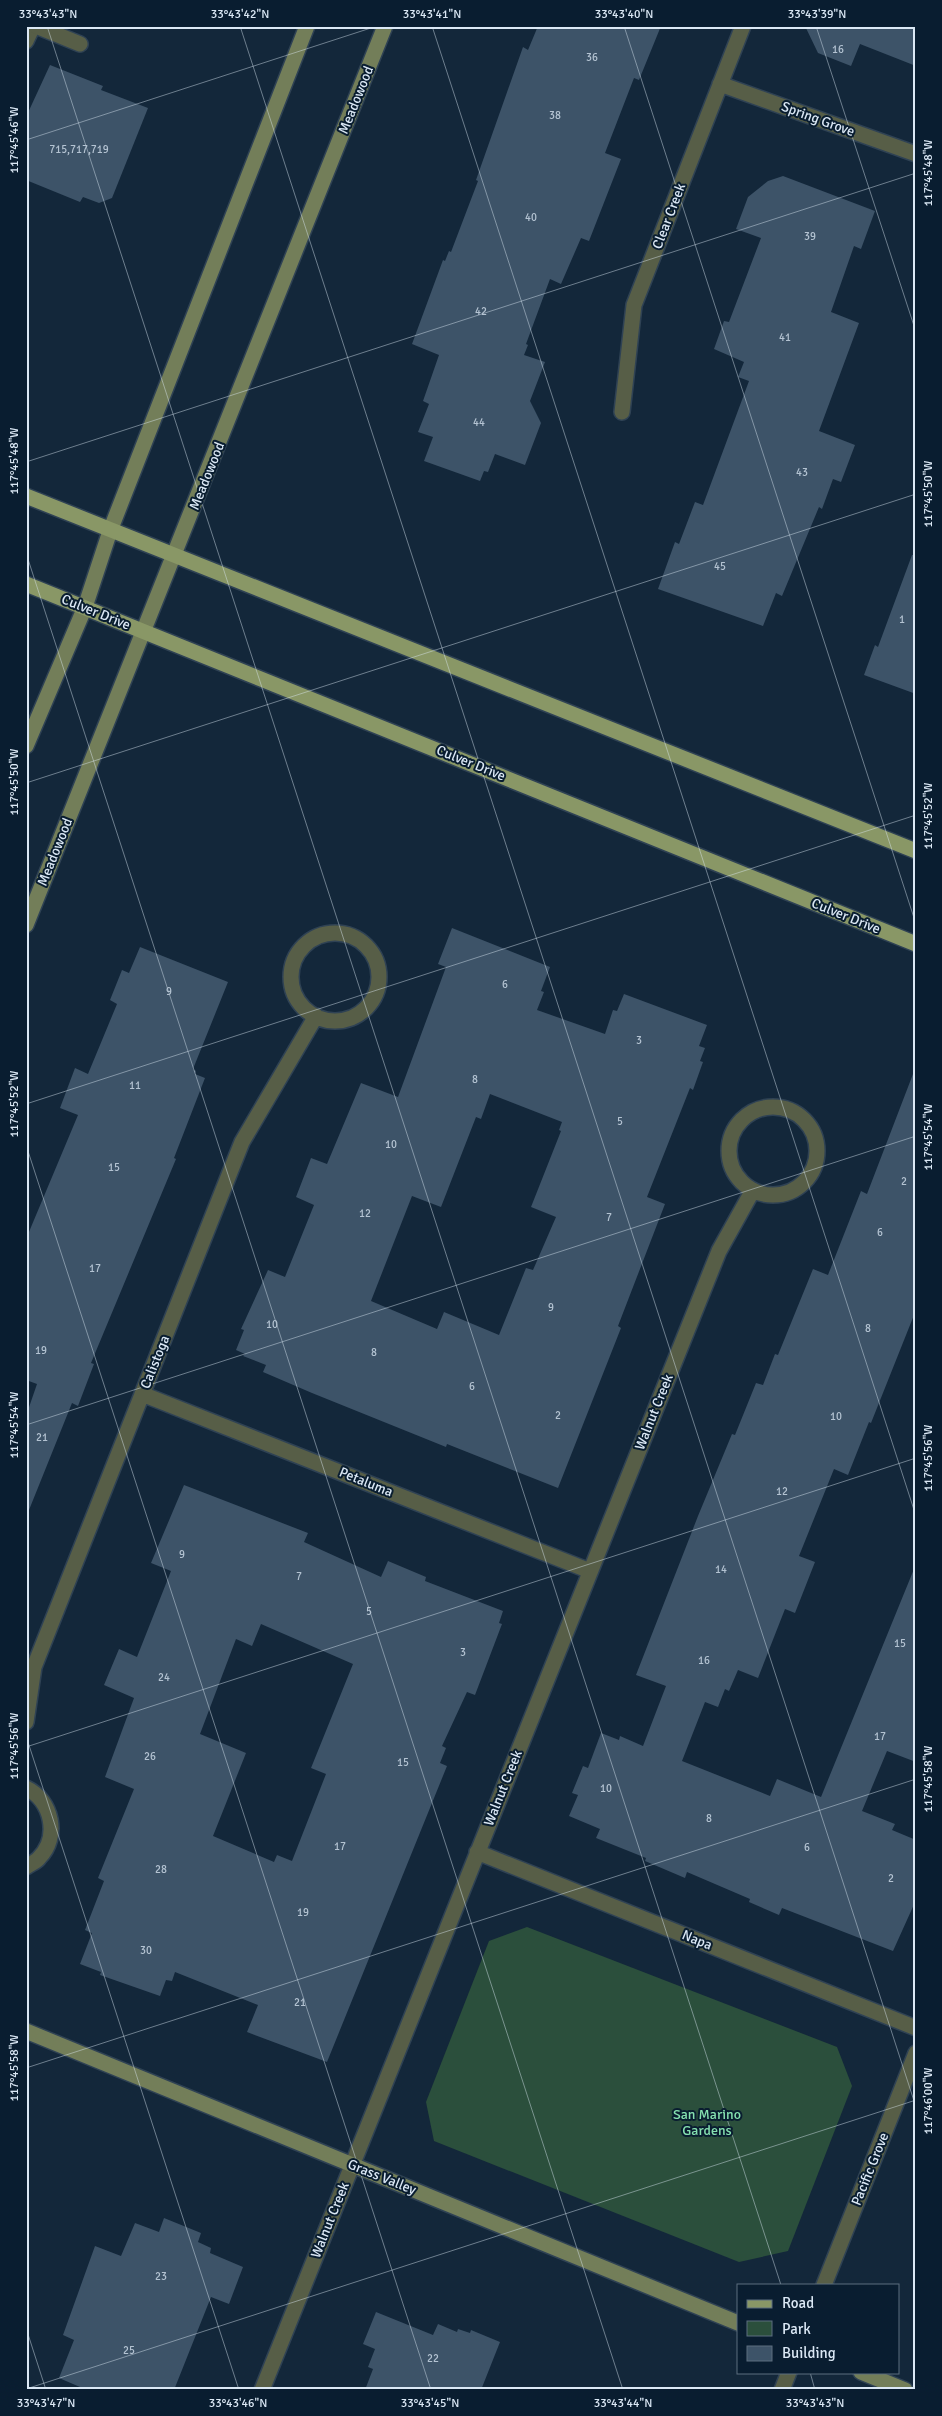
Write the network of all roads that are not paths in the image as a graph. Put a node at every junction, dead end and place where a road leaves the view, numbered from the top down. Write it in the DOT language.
graph roads {
  1 [pos="32,26"];
  2 [pos="36,26"];
  3 [pos="307,26"];
  4 [pos="386,26"];
  5 [pos="743,26"];
  6 [pos="26,41"];
  7 [pos="80,44"];
  8 [pos="720,84"];
  9 [pos="916,154"];
  10 [pos="622,412"];
  11 [pos="26,496"];
  12 [pos="110,531"];
  13 [pos="175,555"];
  14 [pos="26,584"];
  15 [pos="85,607"];
  16 [pos="142,630"];
  17 [pos="26,746"];
  18 [pos="916,851"];
  19 [pos="26,925"];
  20 [pos="916,944"];
  21 [pos="316,1016"];
  22 [pos="753,1190"];
  23 [pos="142,1394"];
  24 [pos="590,1571"];
  25 [pos="26,1722"];
  26 [pos="26,1788"];
  27 [pos="477,1852"];
  28 [pos="26,1867"];
  29 [pos="916,2028"];
  30 [pos="26,2032"];
  31 [pos="916,2053"];
  32 [pos="352,2164"];
  33 [pos="824,2284"];
  34 [pos="737,2323"];
  35 [pos="788,2374"];
  36 [pos="866,2374"];
  37 [pos="262,2390"];
  38 [pos="782,2390"];
  39 [pos="905,2390"];
  1 -- 6 [label="street"];
  2 -- 7 [label="street"];
  3 -- 12 [label="main road"];
  4 -- 13 [label="main road, Meadowood"];
  5 -- 8 [label="street, Clear Creek"];
  8 -- 9 [label="street, Spring Grove"];
  8 -- 10 [label="street, Clear Creek"];
  11 -- 12 [label="main road"];
  12 -- 13 [label="main road"];
  12 -- 15 [label="main road"];
  13 -- 16 [label="main road, Meadowood"];
  13 -- 18 [label="main road"];
  14 -- 15 [label="main road, Culver Drive"];
  15 -- 16 [label="main road, Culver Drive"];
  15 -- 17 [label="main road"];
  16 -- 19 [label="main road, Meadowood"];
  16 -- 20 [label="main road, Culver Drive"];
  21 -- 21 [label="street"];
  21 -- 23 [label="street, Calistoga"];
  22 -- 22 [label="street"];
  22 -- 24 [label="street, Walnut Creek"];
  23 -- 24 [label="street, Petaluma"];
  23 -- 25 [label="street, Calistoga"];
  24 -- 27 [label="street, Walnut Creek"];
  26 -- 28 [label="street"];
  27 -- 29 [label="street, Napa"];
  27 -- 32 [label="street, Walnut Creek"];
  30 -- 32 [label="main road, Grass Valley"];
  31 -- 33 [label="street, Pacific Grove"];
  32 -- 34 [label="main road, Grass Valley"];
  32 -- 37 [label="street, Walnut Creek"];
  35 -- 38 [label="street"];
  36 -- 39 [label="main road"];
}
